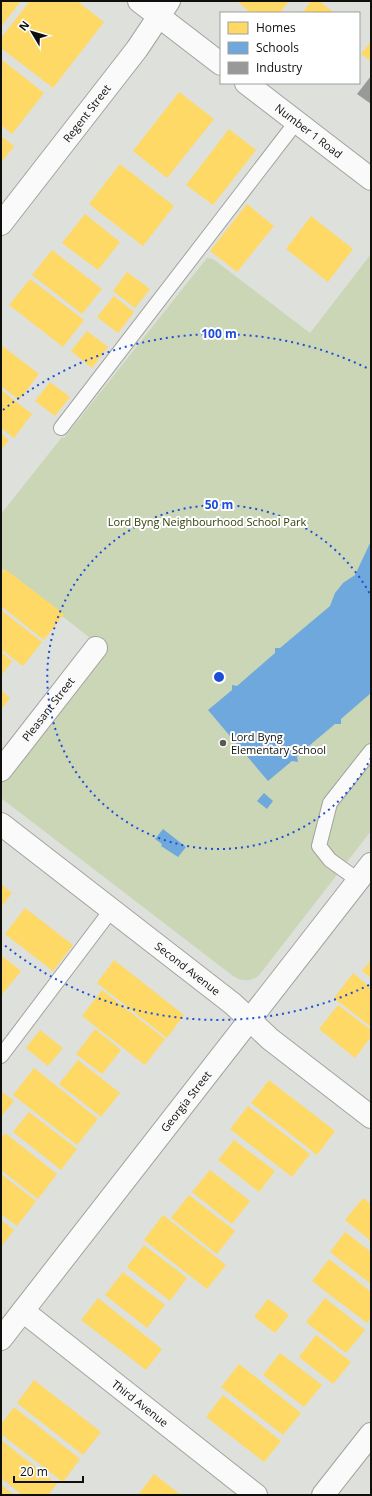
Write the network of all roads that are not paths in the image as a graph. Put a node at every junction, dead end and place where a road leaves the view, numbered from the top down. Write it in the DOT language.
graph roads {
  1 [pos="139,1"];
  2 [pos="164,9"];
  3 [pos="220,63"];
  4 [pos="247,84"];
  5 [pos="297,121"];
  6 [pos="371,178"];
  7 [pos="1,224"];
  8 [pos="61,428"];
  9 [pos="96,648"];
  10 [pos="371,751"];
  11 [pos="1,770"];
  12 [pos="1,824"];
  13 [pos="364,872"];
  14 [pos="112,909"];
  15 [pos="250,1019"];
  16 [pos="1,1056"];
  17 [pos="371,1117"];
  18 [pos="23,1310"];
  19 [pos="1,1339"];
  20 [pos="371,1434"];
  21 [pos="256,1495"];
  22 [pos="323,1495"];
  1 -- 2 [label="street"];
  2 -- 3 [label="street"];
  2 -- 7 [label="street, Regent Street"];
  4 -- 5 [label="street, Number 1 Road"];
  5 -- 6 [label="street, Number 1 Road"];
  5 -- 8 [label="lane"];
  9 -- 11 [label="street, Pleasant Street"];
  10 -- 13 [label="lane"];
  12 -- 14 [label="street, Second Avenue"];
  13 -- 15 [label="street, Georgia Street"];
  14 -- 15 [label="street, Second Avenue"];
  14 -- 16 [label="lane"];
  15 -- 17 [label="street, Second Avenue"];
  15 -- 18 [label="street, Georgia Street"];
  18 -- 19 [label="street, Georgia Street"];
  18 -- 21 [label="street, Third Avenue"];
  20 -- 22 [label="street"];
}
